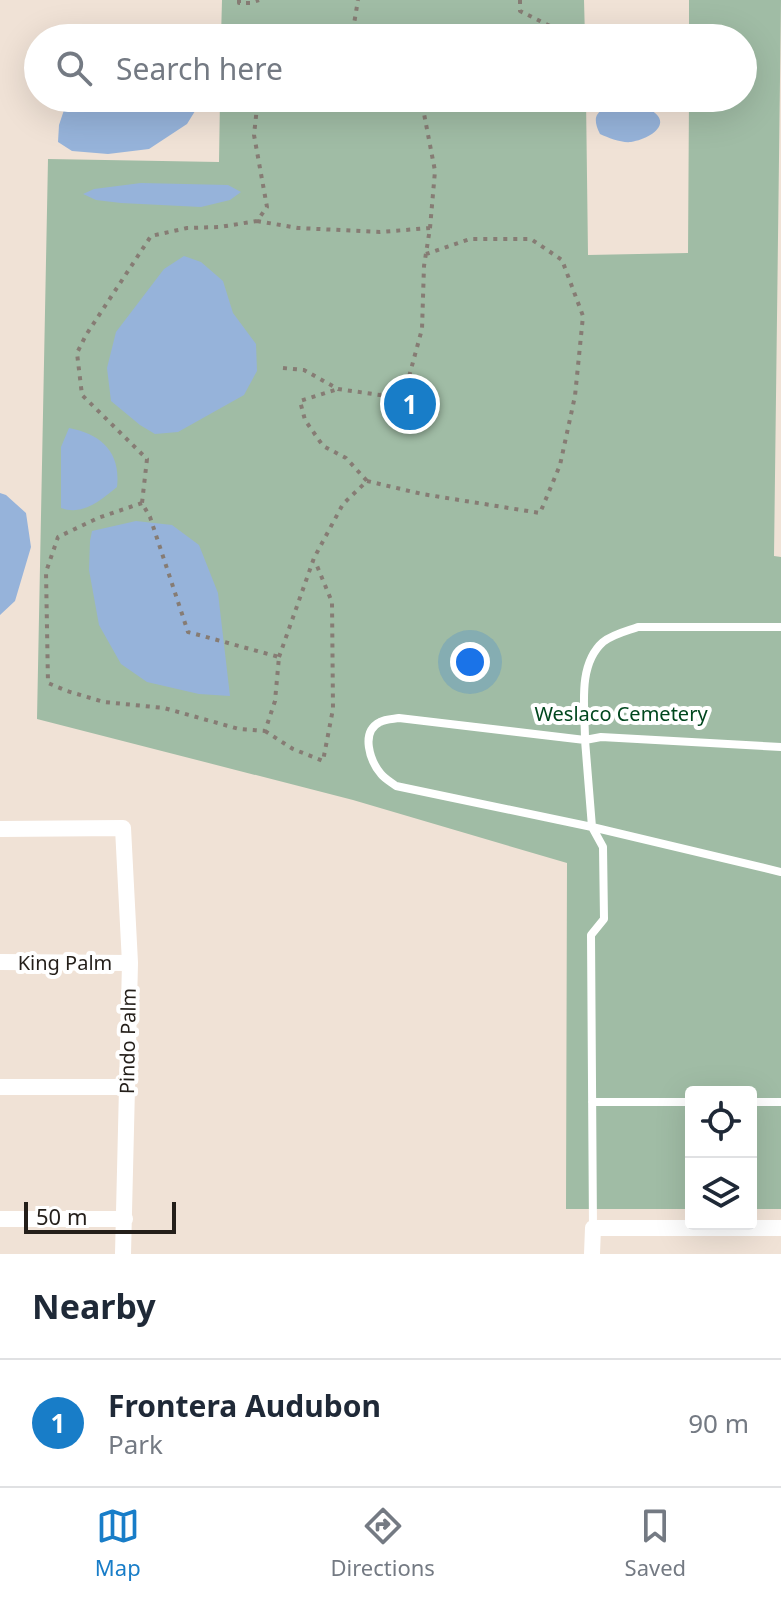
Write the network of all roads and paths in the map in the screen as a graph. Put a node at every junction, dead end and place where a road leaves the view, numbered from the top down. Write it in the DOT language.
graph roads {
  1 [pos="239,0"];
  2 [pos="259,0"];
  3 [pos="358,0"];
  4 [pos="520,0"];
  5 [pos="354,24"];
  6 [pos="546,24"];
  7 [pos="256,112"];
  8 [pos="424,112"];
  9 [pos="257,221"];
  10 [pos="430,228"];
  11 [pos="426,254"];
  12 [pos="283,368"];
  13 [pos="338,389"];
  14 [pos="367,481"];
  15 [pos="142,503"];
  16 [pos="314,558"];
  17 [pos="781,627"];
  18 [pos="279,657"];
  19 [pos="265,731"];
  20 [pos="585,740"];
  21 [pos="781,747"];
  22 [pos="592,827"];
  23 [pos="0,829"];
  24 [pos="781,872"];
  25 [pos="0,962"];
  26 [pos="130,963"];
  27 [pos="0,1087"];
  28 [pos="127,1087"];
  29 [pos="592,1102"];
  30 [pos="685,1102"];
  31 [pos="757,1102"];
  32 [pos="781,1102"];
  33 [pos="0,1219"];
  34 [pos="125,1219"];
  35 [pos="593,1228"];
  36 [pos="781,1228"];
  37 [pos="123,1254"];
  38 [pos="592,1254"];
  1 -- 2 [label="path"];
  3 -- 5 [label="path"];
  4 -- 6 [label="path"];
  7 -- 9 [label="path"];
  8 -- 10 [label="path"];
  9 -- 10 [label="path"];
  9 -- 15 [label="path"];
  10 -- 11 [label="path"];
  11 -- 13 [label="path"];
  11 -- 14 [label="path"];
  12 -- 13 [label="path"];
  13 -- 14 [label="path"];
  14 -- 16 [label="path"];
  15 -- 18 [label="path"];
  15 -- 19 [label="path"];
  16 -- 18 [label="path"];
  16 -- 19 [label="path"];
  17 -- 20 [label="lane"];
  18 -- 19 [label="path"];
  20 -- 21 [label="lane"];
  20 -- 22 [label="lane"];
  20 -- 22 [label="lane"];
  22 -- 24 [label="lane"];
  22 -- 29 [label="lane"];
  23 -- 26 [label="street, Pindo Palm"];
  25 -- 26 [label="street, King Palm"];
  26 -- 28 [label="street, Pindo Palm"];
  27 -- 28 [label="street"];
  28 -- 34 [label="street, Pindo Palm"];
  29 -- 30 [label="lane"];
  29 -- 35 [label="lane"];
  31 -- 32 [label="lane"];
  33 -- 34 [label="street"];
  34 -- 37 [label="street, Pindo Palm"];
  35 -- 36 [label="street"];
  35 -- 38 [label="street"];
}
